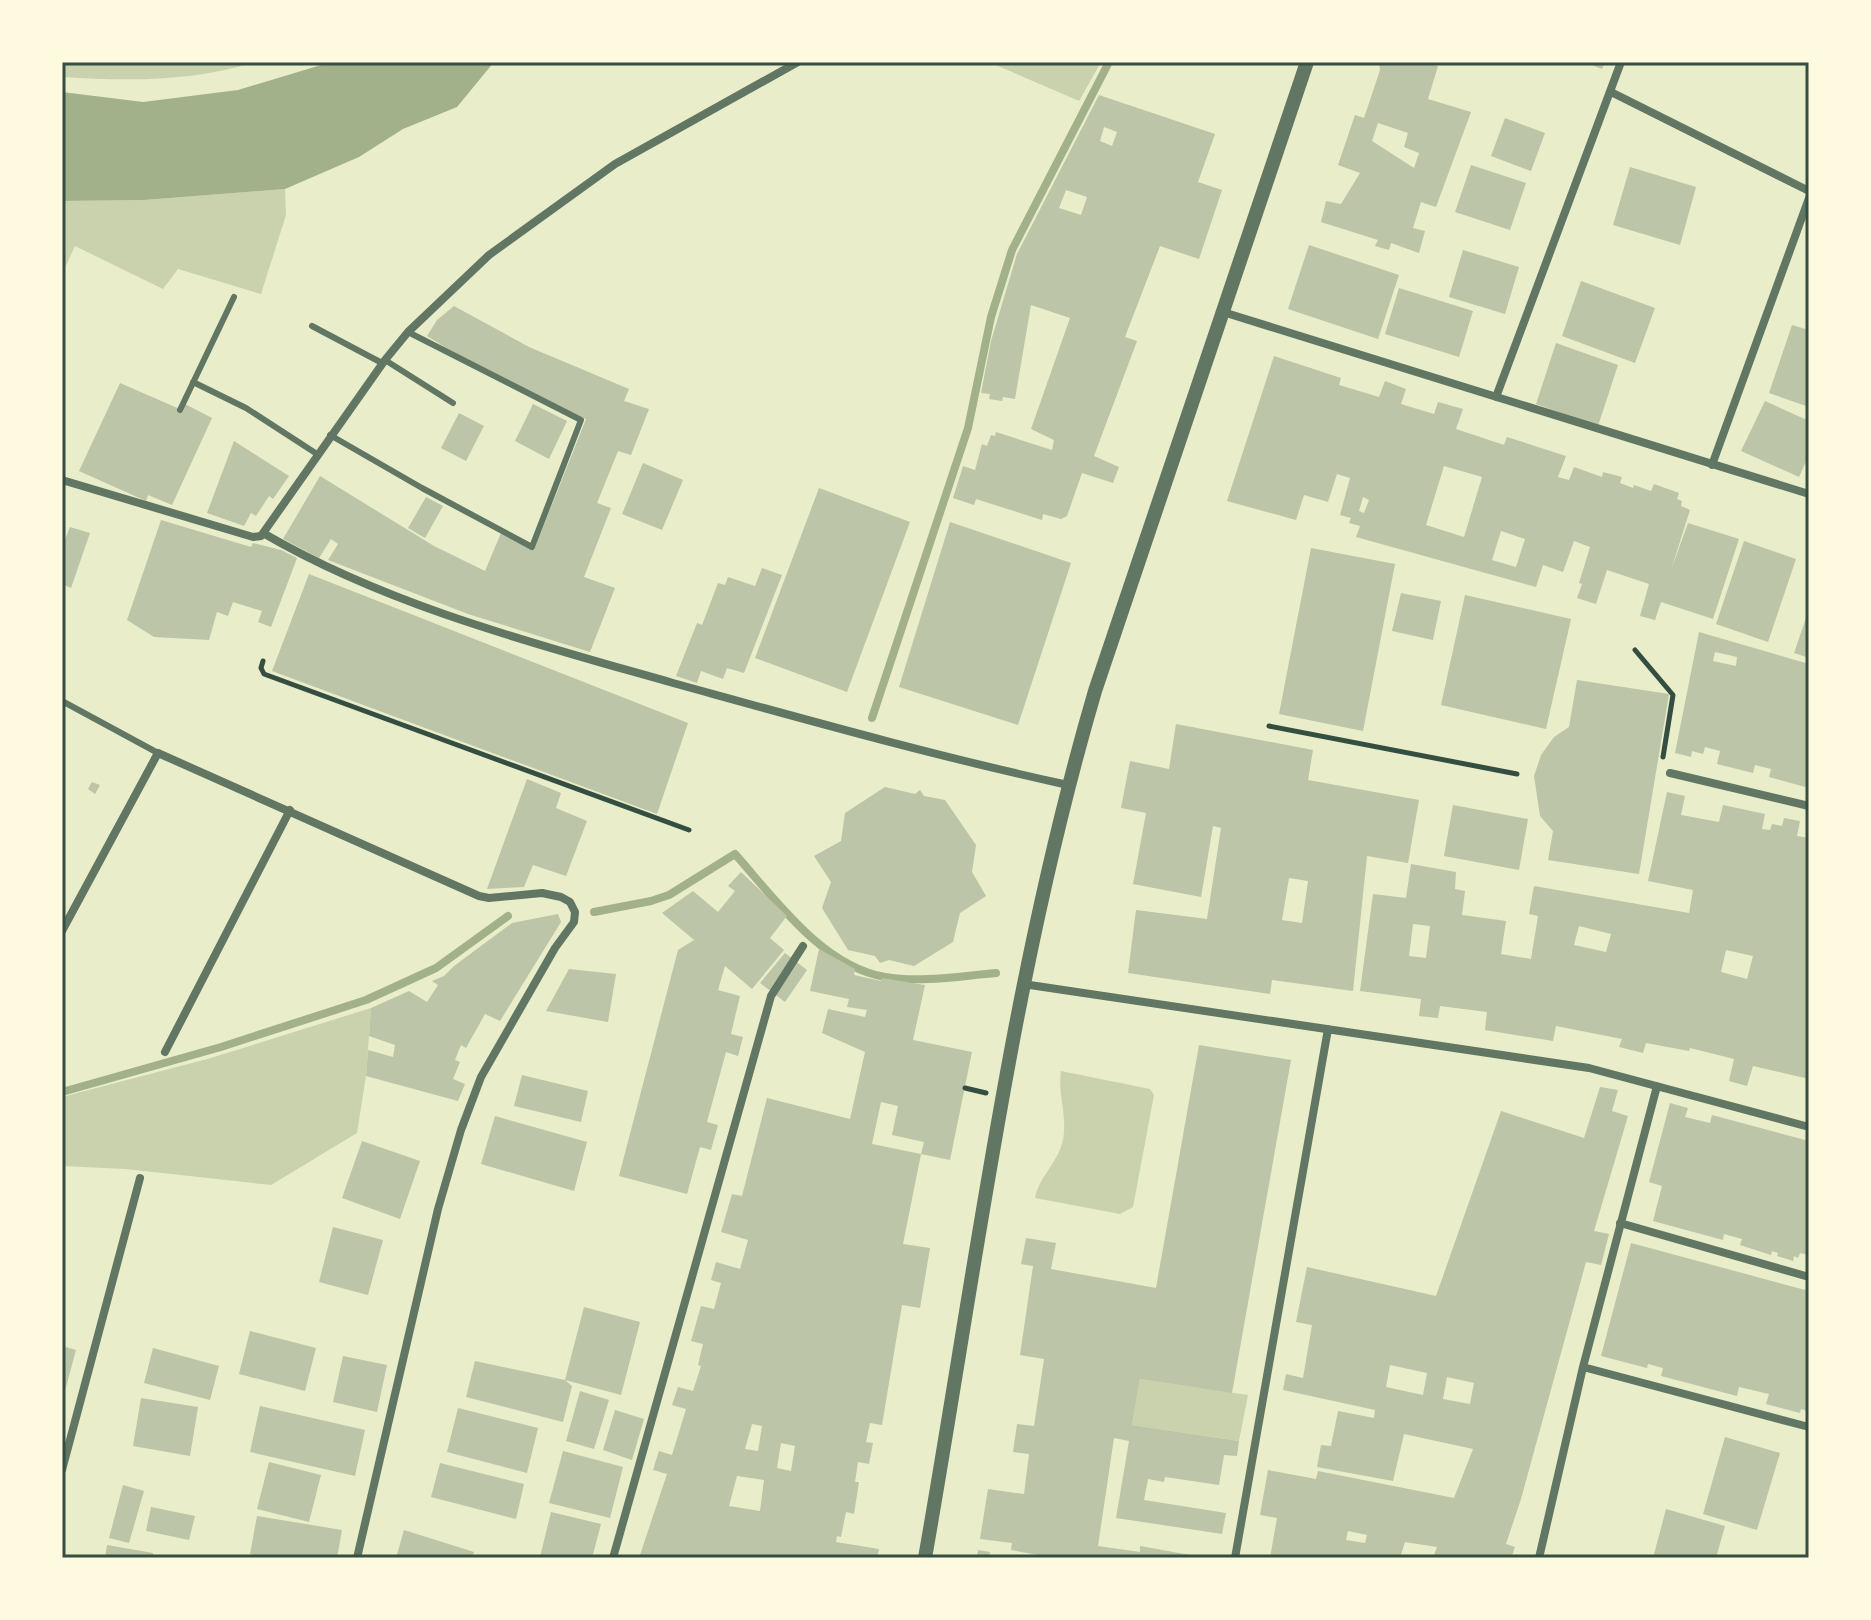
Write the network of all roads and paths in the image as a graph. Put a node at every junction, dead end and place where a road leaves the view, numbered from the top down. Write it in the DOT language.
graph roads {
  1 [pos="798,62"];
  2 [pos="1307,62"];
  3 [pos="1621,62"];
  4 [pos="1611,92"];
  5 [pos="1809,191"];
  6 [pos="1809,198"];
  7 [pos="234,297"];
  8 [pos="1223,312"];
  9 [pos="312,326"];
  10 [pos="408,332"];
  11 [pos="383,362"];
  12 [pos="193,382"];
  13 [pos="1496,397"];
  14 [pos="453,403"];
  15 [pos="180,410"];
  16 [pos="330,435"];
  17 [pos="317,454"];
  18 [pos="1712,465"];
  19 [pos="62,480"];
  20 [pos="1809,494"];
  21 [pos="263,533"];
  22 [pos="1635,650"];
  23 [pos="263,661"];
  24 [pos="62,701"];
  25 [pos="1269,726"];
  26 [pos="158,753"];
  27 [pos="1670,773"];
  28 [pos="1517,774"];
  29 [pos="1068,785"];
  30 [pos="1809,806"];
  31 [pos="290,810"];
  32 [pos="689,830"];
  33 [pos="62,931"];
  34 [pos="803,946"];
  35 [pos="1022,984"];
  36 [pos="1328,1029"];
  37 [pos="165,1052"];
  38 [pos="1657,1086"];
  39 [pos="1809,1127"];
  40 [pos="140,1178"];
  41 [pos="1620,1223"];
  42 [pos="1809,1277"];
  43 [pos="1583,1367"];
  44 [pos="1809,1427"];
  45 [pos="62,1470"];
  46 [pos="357,1558"];
  47 [pos="613,1558"];
  48 [pos="925,1558"];
  49 [pos="1235,1558"];
  50 [pos="1539,1558"];
  1 -- 10 [label="street"];
  2 -- 8 [label="street"];
  3 -- 4 [label="street"];
  4 -- 5 [label="street"];
  4 -- 13 [label="street"];
  6 -- 18 [label="street"];
  7 -- 12 [label="lane"];
  8 -- 13 [label="street"];
  8 -- 29 [label="street"];
  9 -- 11 [label="lane"];
  10 -- 11 [label="street"];
  10 -- 16 [label="lane"];
  11 -- 14 [label="lane"];
  11 -- 16 [label="street"];
  12 -- 15 [label="lane"];
  12 -- 17 [label="lane"];
  13 -- 18 [label="street"];
  16 -- 17 [label="street"];
  17 -- 21 [label="street"];
  18 -- 20 [label="street"];
  19 -- 21 [label="street"];
  21 -- 29 [label="street"];
  22 -- 27 [label="path"];
  23 -- 32 [label="path"];
  24 -- 26 [label="lane"];
  25 -- 28 [label="path"];
  26 -- 31 [label="street"];
  26 -- 33 [label="street"];
  27 -- 30 [label="street"];
  29 -- 35 [label="street"];
  31 -- 37 [label="street"];
  31 -- 46 [label="street"];
  34 -- 47 [label="street"];
  35 -- 36 [label="street"];
  35 -- 48 [label="street"];
  36 -- 38 [label="street"];
  36 -- 49 [label="street"];
  38 -- 39 [label="street"];
  38 -- 41 [label="street"];
  40 -- 45 [label="street"];
  41 -- 42 [label="street"];
  41 -- 43 [label="street"];
  43 -- 44 [label="street"];
  43 -- 50 [label="street"];
}
